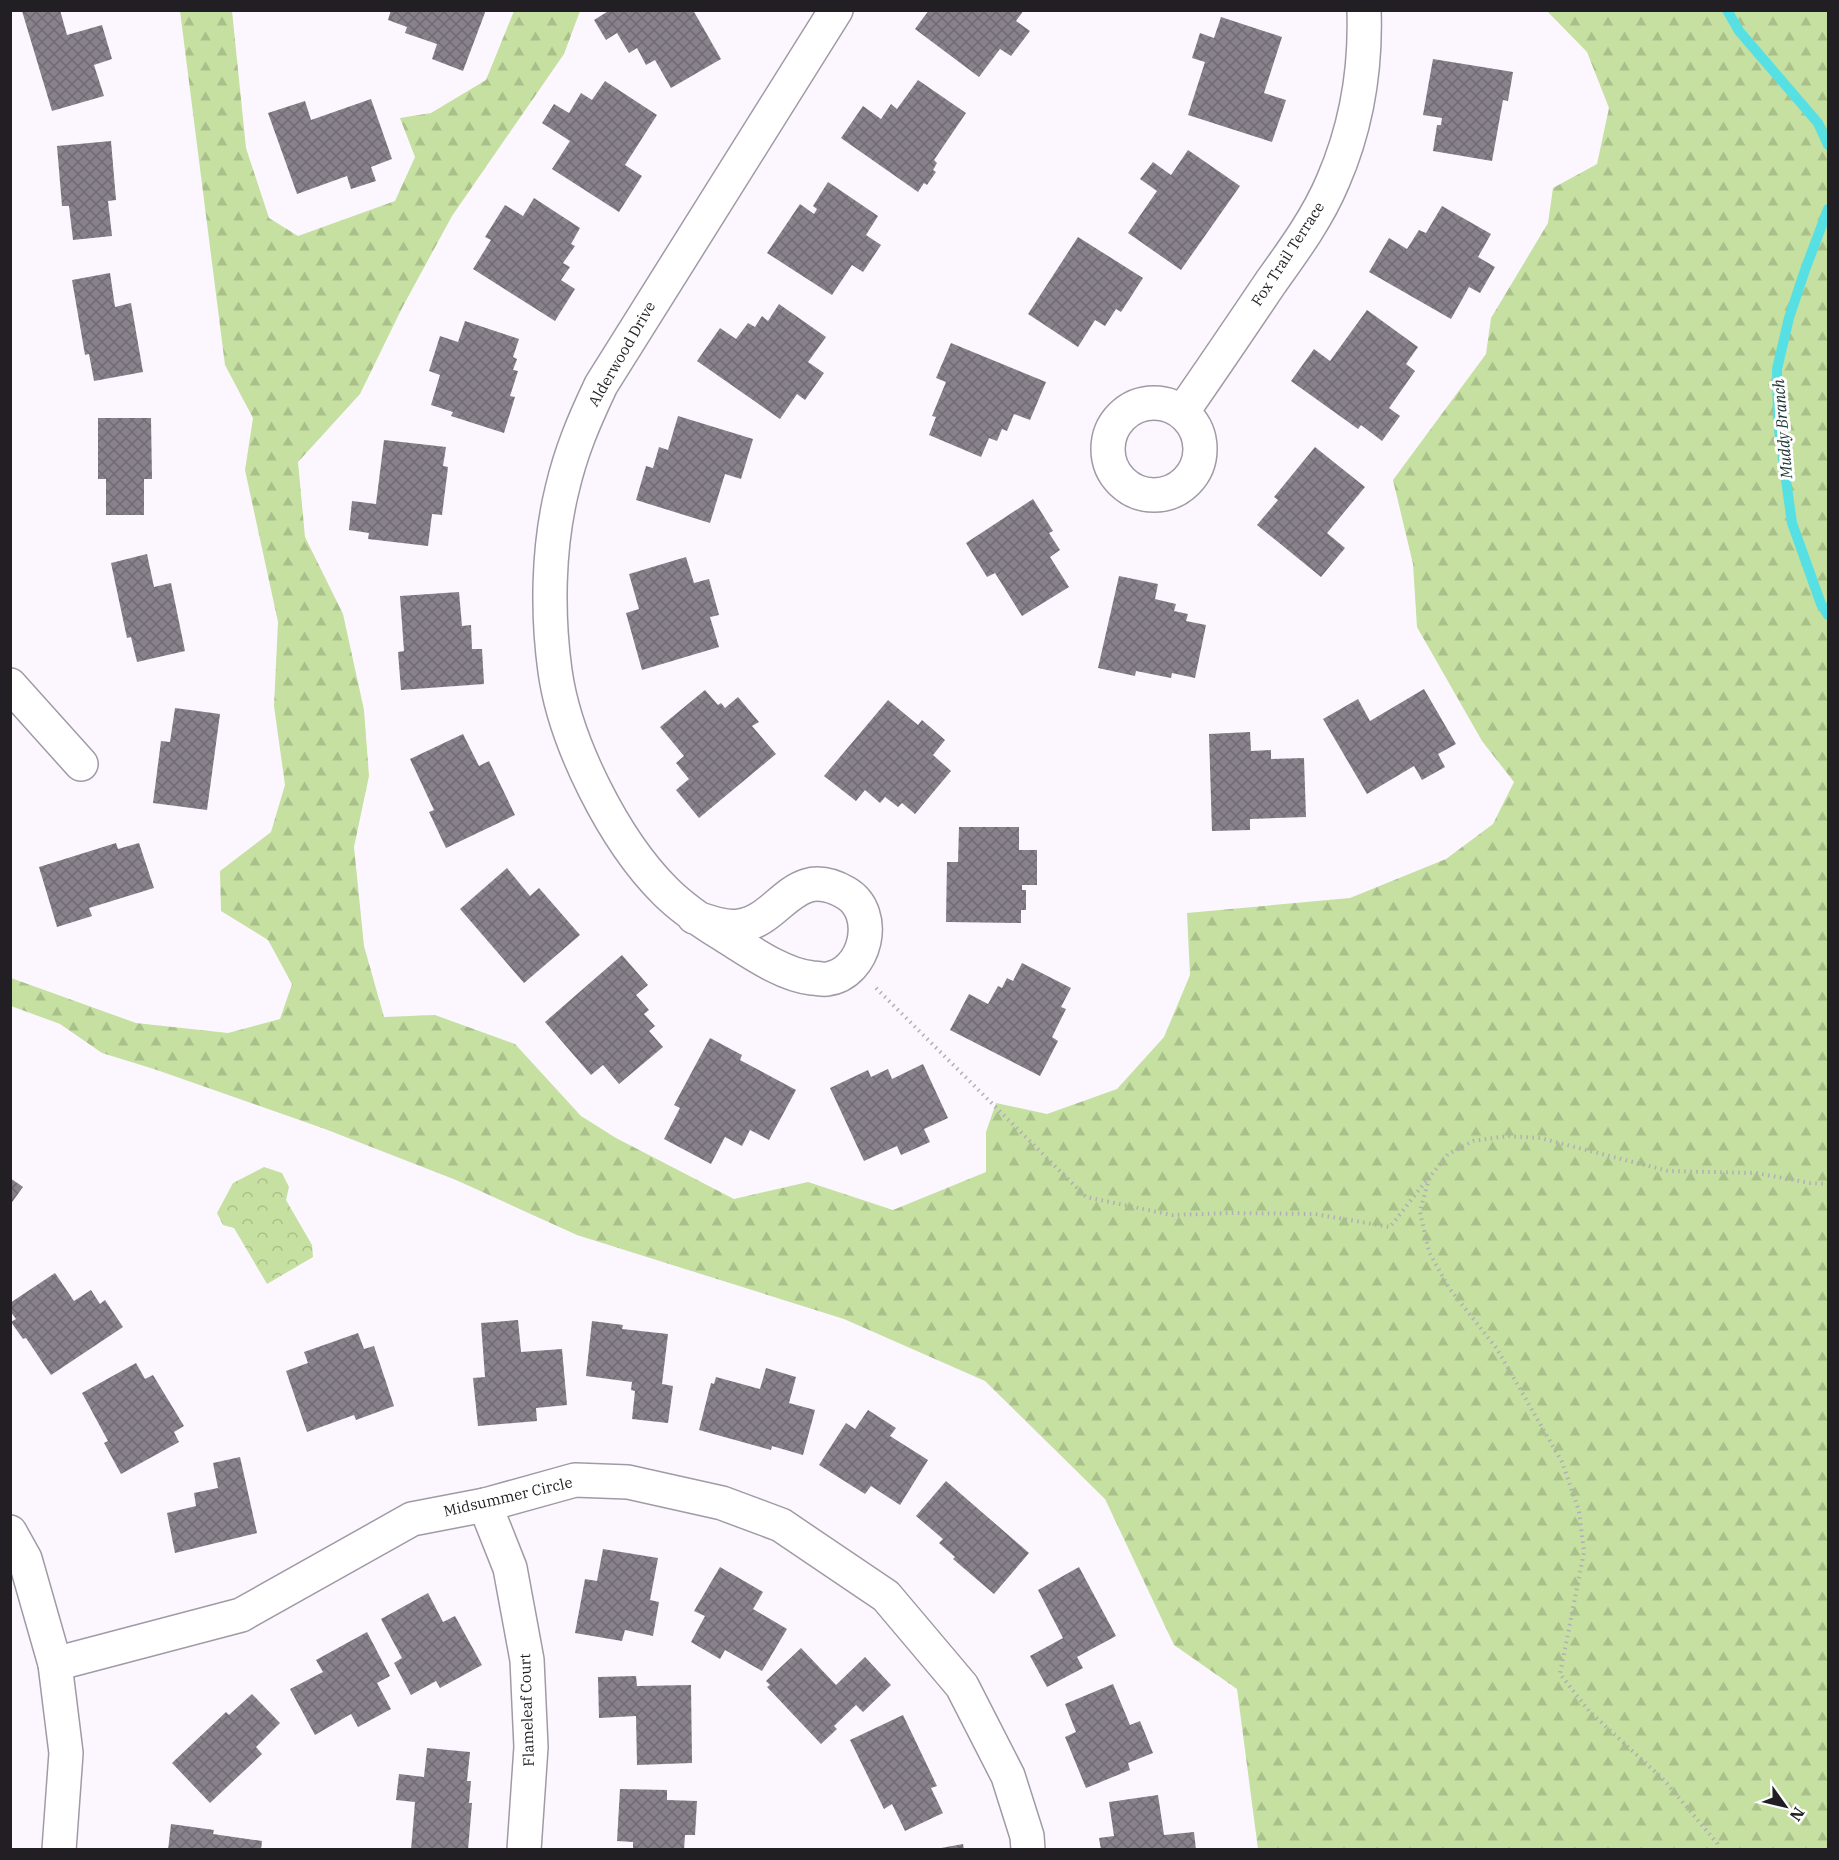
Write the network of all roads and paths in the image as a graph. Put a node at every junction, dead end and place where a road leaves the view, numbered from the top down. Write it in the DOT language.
graph roads {
  1 [pos="836,10"];
  2 [pos="1364,10"];
  3 [pos="1183,411"];
  4 [pos="10,685"];
  5 [pos="81,764"];
  6 [pos="694,917"];
  7 [pos="852,964"];
  8 [pos="1429,1178"];
  9 [pos="1828,1184"];
  10 [pos="485,1504"];
  11 [pos="10,1532"];
  12 [pos="55,1664"];
  13 [pos="59,1850"];
  14 [pos="524,1850"];
  15 [pos="1028,1850"];
  16 [pos="1719,1850"];
  1 -- 6 [label="street, Alderwood Drive"];
  2 -- 3 [label="street, Fox Trail Terrace"];
  4 -- 5 [label="street"];
  6 -- 7 [label="street, Alderwood Drive"];
  6 -- 7 [label="street, Alderwood Drive"];
  7 -- 8 [label="path"];
  8 -- 9 [label="path"];
  8 -- 16 [label="path"];
  10 -- 12 [label="street, Midsummer Circle"];
  10 -- 14 [label="street, Flameleaf Court"];
  10 -- 15 [label="street, Midsummer Circle"];
  11 -- 12 [label="street"];
  12 -- 13 [label="street"];
}
